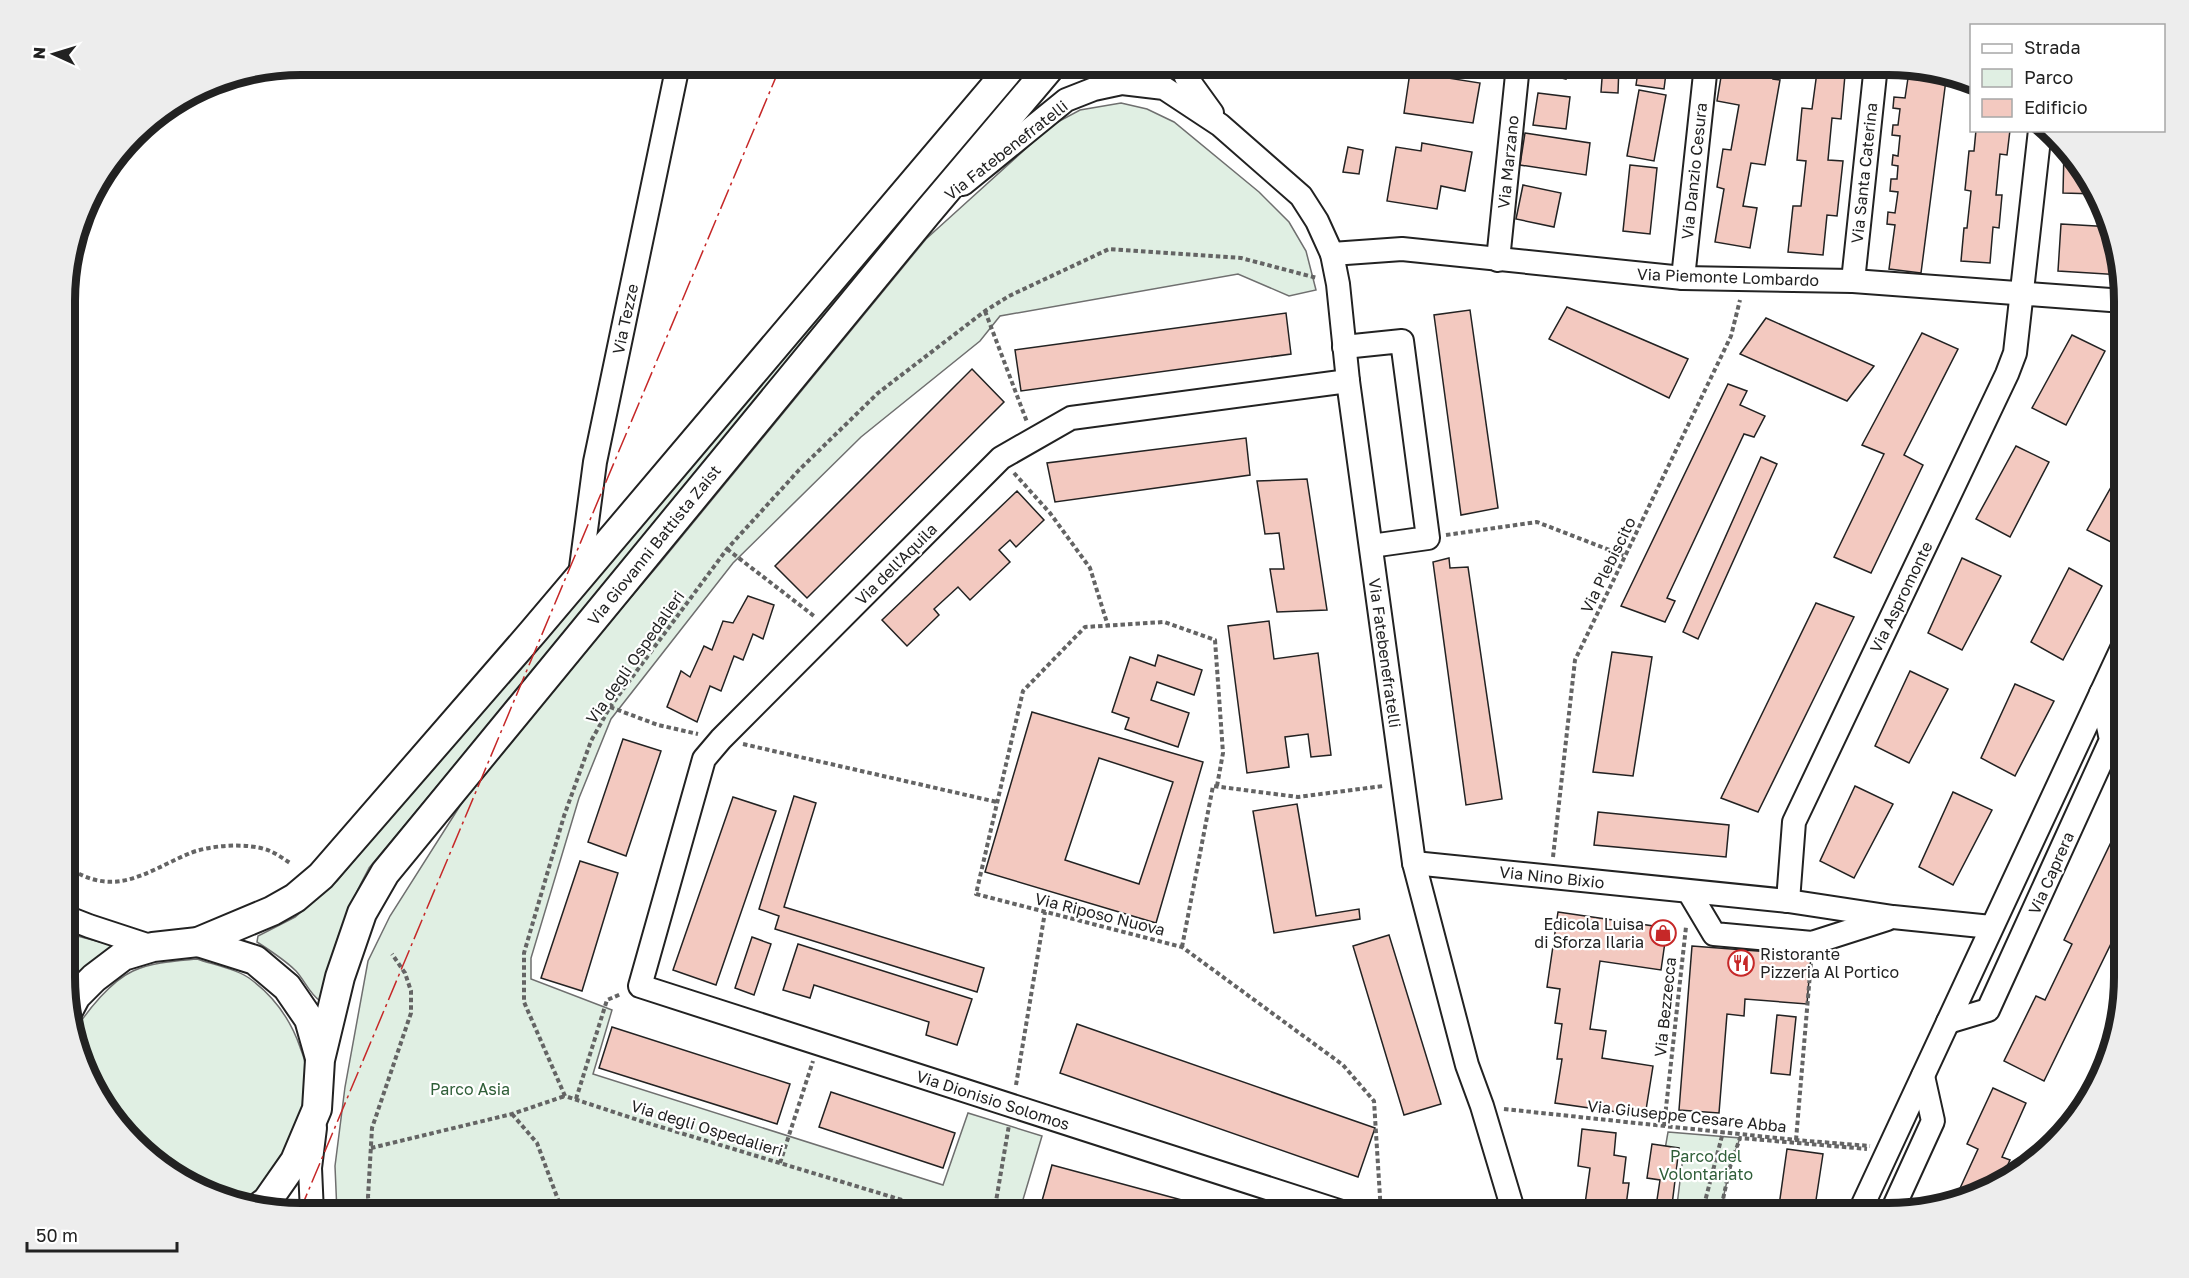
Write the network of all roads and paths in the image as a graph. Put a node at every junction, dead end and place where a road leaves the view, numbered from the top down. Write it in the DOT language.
graph roads {
  1 [pos="676,75"];
  2 [pos="1004,75"];
  3 [pos="1043,75"];
  4 [pos="1185,75"];
  5 [pos="1517,75"];
  6 [pos="1705,75"];
  7 [pos="1875,75"];
  8 [pos="1220,124"];
  9 [pos="2040,133"];
  10 [pos="927,213"];
  11 [pos="1332,254"];
  12 [pos="1498,260"];
  13 [pos="1683,278"];
  14 [pos="1746,279"];
  15 [pos="1853,281"];
  16 [pos="1338,284"];
  17 [pos="2023,294"];
  18 [pos="2114,300"];
  19 [pos="985,311"];
  20 [pos="1344,347"];
  21 [pos="1348,381"];
  22 [pos="1033,440"];
  23 [pos="1001,458"];
  24 [pos="1428,538"];
  25 [pos="1371,546"];
  26 [pos="727,549"];
  27 [pos="1625,556"];
  28 [pos="580,575"];
  29 [pos="1108,626"];
  30 [pos="832,629"];
  31 [pos="2114,665"];
  32 [pos="2101,693"];
  33 [pos="610,707"];
  34 [pos="721,739"];
  35 [pos="1403,782"];
  36 [pos="1217,786"];
  37 [pos="997,802"];
  38 [pos="290,863"];
  39 [pos="1414,864"];
  40 [pos="75,871"];
  41 [pos="1551,877"];
  42 [pos="1689,891"];
  43 [pos="1788,901"];
  44 [pos="1045,912"];
  45 [pos="1893,917"];
  46 [pos="75,920"];
  47 [pos="1686,927"];
  48 [pos="1991,927"];
  49 [pos="198,942"];
  50 [pos="1812,943"];
  51 [pos="153,947"];
  52 [pos="1182,947"];
  53 [pos="392,954"];
  54 [pos="640,986"];
  55 [pos="76,997"];
  56 [pos="1948,1022"];
  57 [pos="819,1044"];
  58 [pos="320,1060"];
  59 [pos="1923,1076"];
  60 [pos="565,1095"];
  61 [pos="576,1099"];
  62 [pos="1012,1106"];
  63 [pos="1482,1106"];
  64 [pos="317,1109"];
  65 [pos="512,1114"];
  66 [pos="1664,1126"];
  67 [pos="1723,1132"];
  68 [pos="1796,1140"];
  69 [pos="1889,1147"];
  70 [pos="371,1148"];
  71 [pos="1864,1160"];
  72 [pos="780,1163"];
  73 [pos="267,1200"];
  74 [pos="312,1203"];
  75 [pos="369,1203"];
  76 [pos="559,1203"];
  77 [pos="912,1203"];
  78 [pos="996,1203"];
  79 [pos="1314,1203"];
  80 [pos="1380,1203"];
  81 [pos="1511,1203"];
  82 [pos="1705,1203"];
  83 [pos="1722,1203"];
  84 [pos="1864,1203"];
  85 [pos="1896,1203"];
  1 -- 28 [label="street, Via Tezze"];
  2 -- 28 [label="main road, Via Giovanni Battista Zaist"];
  3 -- 10 [label="main road, Via Giovanni Battista Zaist"];
  4 -- 8 [label="street, Via Fatebenefratelli"];
  5 -- 12 [label="street, Via Marzano"];
  6 -- 13 [label="street, Via Danzio Cesura"];
  7 -- 15 [label="street, Via Santa Caterina"];
  8 -- 10 [label="street, Via Fatebenefratelli"];
  8 -- 11 [label="street, Via Fatebenefratelli"];
  9 -- 17 [label="street, Via Aspromonte"];
  10 -- 58 [label="main road, Via Giovanni Battista Zaist"];
  11 -- 12 [label="street, Via Piemonte Lombardo"];
  11 -- 16 [label="street, Via Fatebenefratelli"];
  12 -- 13 [label="street, Via Piemonte Lombardo"];
  13 -- 14 [label="street, Via Piemonte Lombardo"];
  14 -- 15 [label="street, Via Piemonte Lombardo"];
  14 -- 27 [label="path, Via Plebiscito"];
  15 -- 17 [label="street, Via Piemonte Lombardo"];
  16 -- 19 [label="path, Via degli Ospedalieri"];
  16 -- 20 [label="street, Via Fatebenefratelli"];
  17 -- 18 [label="street, Via Piemonte Lombardo"];
  17 -- 43 [label="street, Via Aspromonte"];
  19 -- 22 [label="path"];
  19 -- 26 [label="path, Via degli Ospedalieri"];
  20 -- 21 [label="street, Via Fatebenefratelli"];
  20 -- 24 [label="street"];
  21 -- 22 [label="street, Via dell'Aquila"];
  21 -- 25 [label="street, Via Fatebenefratelli"];
  22 -- 23 [label="street, Via dell'Aquila"];
  23 -- 29 [label="path"];
  23 -- 30 [label="street, Via dell'Aquila"];
  24 -- 25 [label="street"];
  24 -- 27 [label="path"];
  25 -- 35 [label="street, Via Fatebenefratelli"];
  26 -- 30 [label="path"];
  26 -- 33 [label="path, Via degli Ospedalieri"];
  27 -- 41 [label="path, Via Plebiscito"];
  28 -- 49 [label="main road, Via Giovanni Battista Zaist"];
  29 -- 36 [label="path, Via Riposo Nuova"];
  29 -- 37 [label="path, Via Riposo Nuova"];
  30 -- 34 [label="street, Via dell'Aquila"];
  31 -- 32 [label="street, Via Caprera"];
  32 -- 48 [label="street, Via Caprera"];
  32 -- 56 [label="street, Via Caprera"];
  33 -- 34 [label="path"];
  33 -- 60 [label="path, Via degli Ospedalieri"];
  34 -- 37 [label="path"];
  34 -- 54 [label="street, Via dell'Aquila"];
  35 -- 36 [label="path"];
  35 -- 39 [label="street, Via Fatebenefratelli"];
  36 -- 52 [label="path, Via Riposo Nuova"];
  37 -- 44 [label="path, Via Riposo Nuova"];
  38 -- 40 [label="path"];
  39 -- 41 [label="street, Via Nino Bixio"];
  39 -- 63 [label="street, Via Fatebenefratelli"];
  41 -- 42 [label="street, Via Nino Bixio"];
  42 -- 43 [label="street, Via Nino Bixio"];
  42 -- 50 [label="street, Via Nino Bixio"];
  43 -- 45 [label="street, Via Nino Bixio"];
  44 -- 52 [label="path, Via Riposo Nuova"];
  44 -- 62 [label="path"];
  45 -- 48 [label="street, Via Nino Bixio"];
  45 -- 50 [label="street, Via Nino Bixio"];
  46 -- 51 [label="street"];
  47 -- 66 [label="path, Via Bezzecca"];
  48 -- 56 [label="street, Via Caprera"];
  49 -- 51 [label="main road, Via Giovanni Battista Zaist"];
  49 -- 58 [label="main road, Via Giovanni Battista Zaist"];
  50 -- 68 [label="path"];
  51 -- 55 [label="main road, Via Giovanni Battista Zaist"];
  52 -- 80 [label="path"];
  53 -- 70 [label="path"];
  54 -- 57 [label="street, Via Dionisio Solomos"];
  54 -- 61 [label="path"];
  56 -- 59 [label="street, Via Caprera"];
  57 -- 62 [label="street, Via Dionisio Solomos"];
  57 -- 72 [label="path"];
  58 -- 64 [label="main road, Via Giovanni Battista Zaist"];
  59 -- 69 [label="street, Via Caprera"];
  59 -- 85 [label="street"];
  60 -- 61 [label="path, Via degli Ospedalieri"];
  60 -- 65 [label="path"];
  61 -- 72 [label="path, Via degli Ospedalieri"];
  62 -- 78 [label="path"];
  62 -- 79 [label="street, Via Dionisio Solomos"];
  63 -- 66 [label="path, Via Giuseppe Cesare Abba"];
  63 -- 81 [label="street, Via Fatebenefratelli"];
  64 -- 73 [label="main road, Via Giovanni Battista Zaist"];
  64 -- 74 [label="street"];
  65 -- 70 [label="path"];
  65 -- 76 [label="path"];
  66 -- 67 [label="path, Via Giuseppe Cesare Abba"];
  67 -- 68 [label="path, Via Giuseppe Cesare Abba"];
  67 -- 82 [label="path"];
  68 -- 69 [label="path, Via Giuseppe Cesare Abba"];
  69 -- 84 [label="street, Via Caprera"];
  70 -- 75 [label="path"];
  71 -- 83 [label="path"];
  72 -- 77 [label="path, Via degli Ospedalieri"];
}
